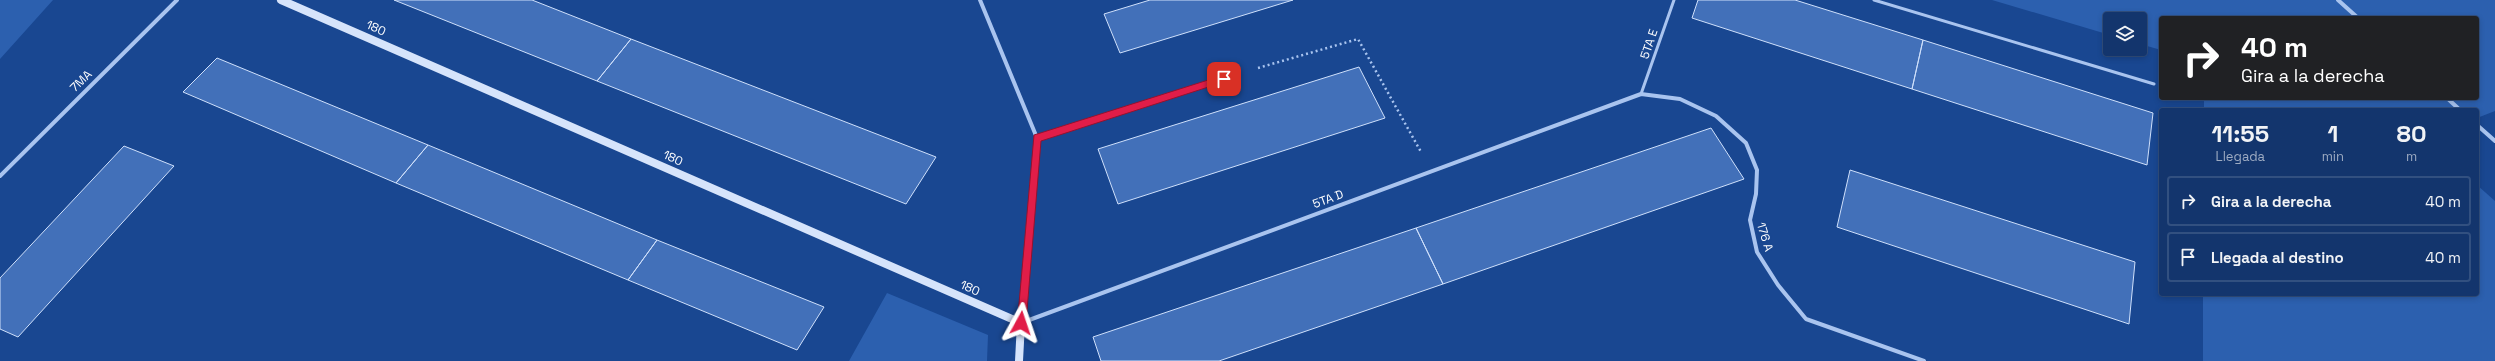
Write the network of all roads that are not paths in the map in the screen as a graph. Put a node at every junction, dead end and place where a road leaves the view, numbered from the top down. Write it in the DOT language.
graph roads {
  1 [pos="177,0"];
  2 [pos="281,0"];
  3 [pos="980,0"];
  4 [pos="1674,0"];
  5 [pos="1874,0"];
  6 [pos="2338,0"];
  7 [pos="2356,16"];
  8 [pos="1238,74"];
  9 [pos="2154,84"];
  10 [pos="1641,94"];
  11 [pos="2449,100"];
  12 [pos="2458,108"];
  13 [pos="2479,127"];
  14 [pos="1037,138"];
  15 [pos="2495,141"];
  16 [pos="0,176"];
  17 [pos="1021,323"];
  18 [pos="1019,361"];
  19 [pos="1924,361"];
  1 -- 16 [label="street, 7MA"];
  2 -- 17 [label="street, 180"];
  3 -- 14 [label="street"];
  4 -- 10 [label="lane, 5TA E"];
  5 -- 9 [label="lane"];
  6 -- 7 [label="street"];
  8 -- 14 [label="lane"];
  10 -- 17 [label="street, 5TA D"];
  10 -- 19 [label="street, 176 A"];
  11 -- 12 [label="street"];
  13 -- 15 [label="street"];
  14 -- 17 [label="street"];
  17 -- 18 [label="street"];
}
